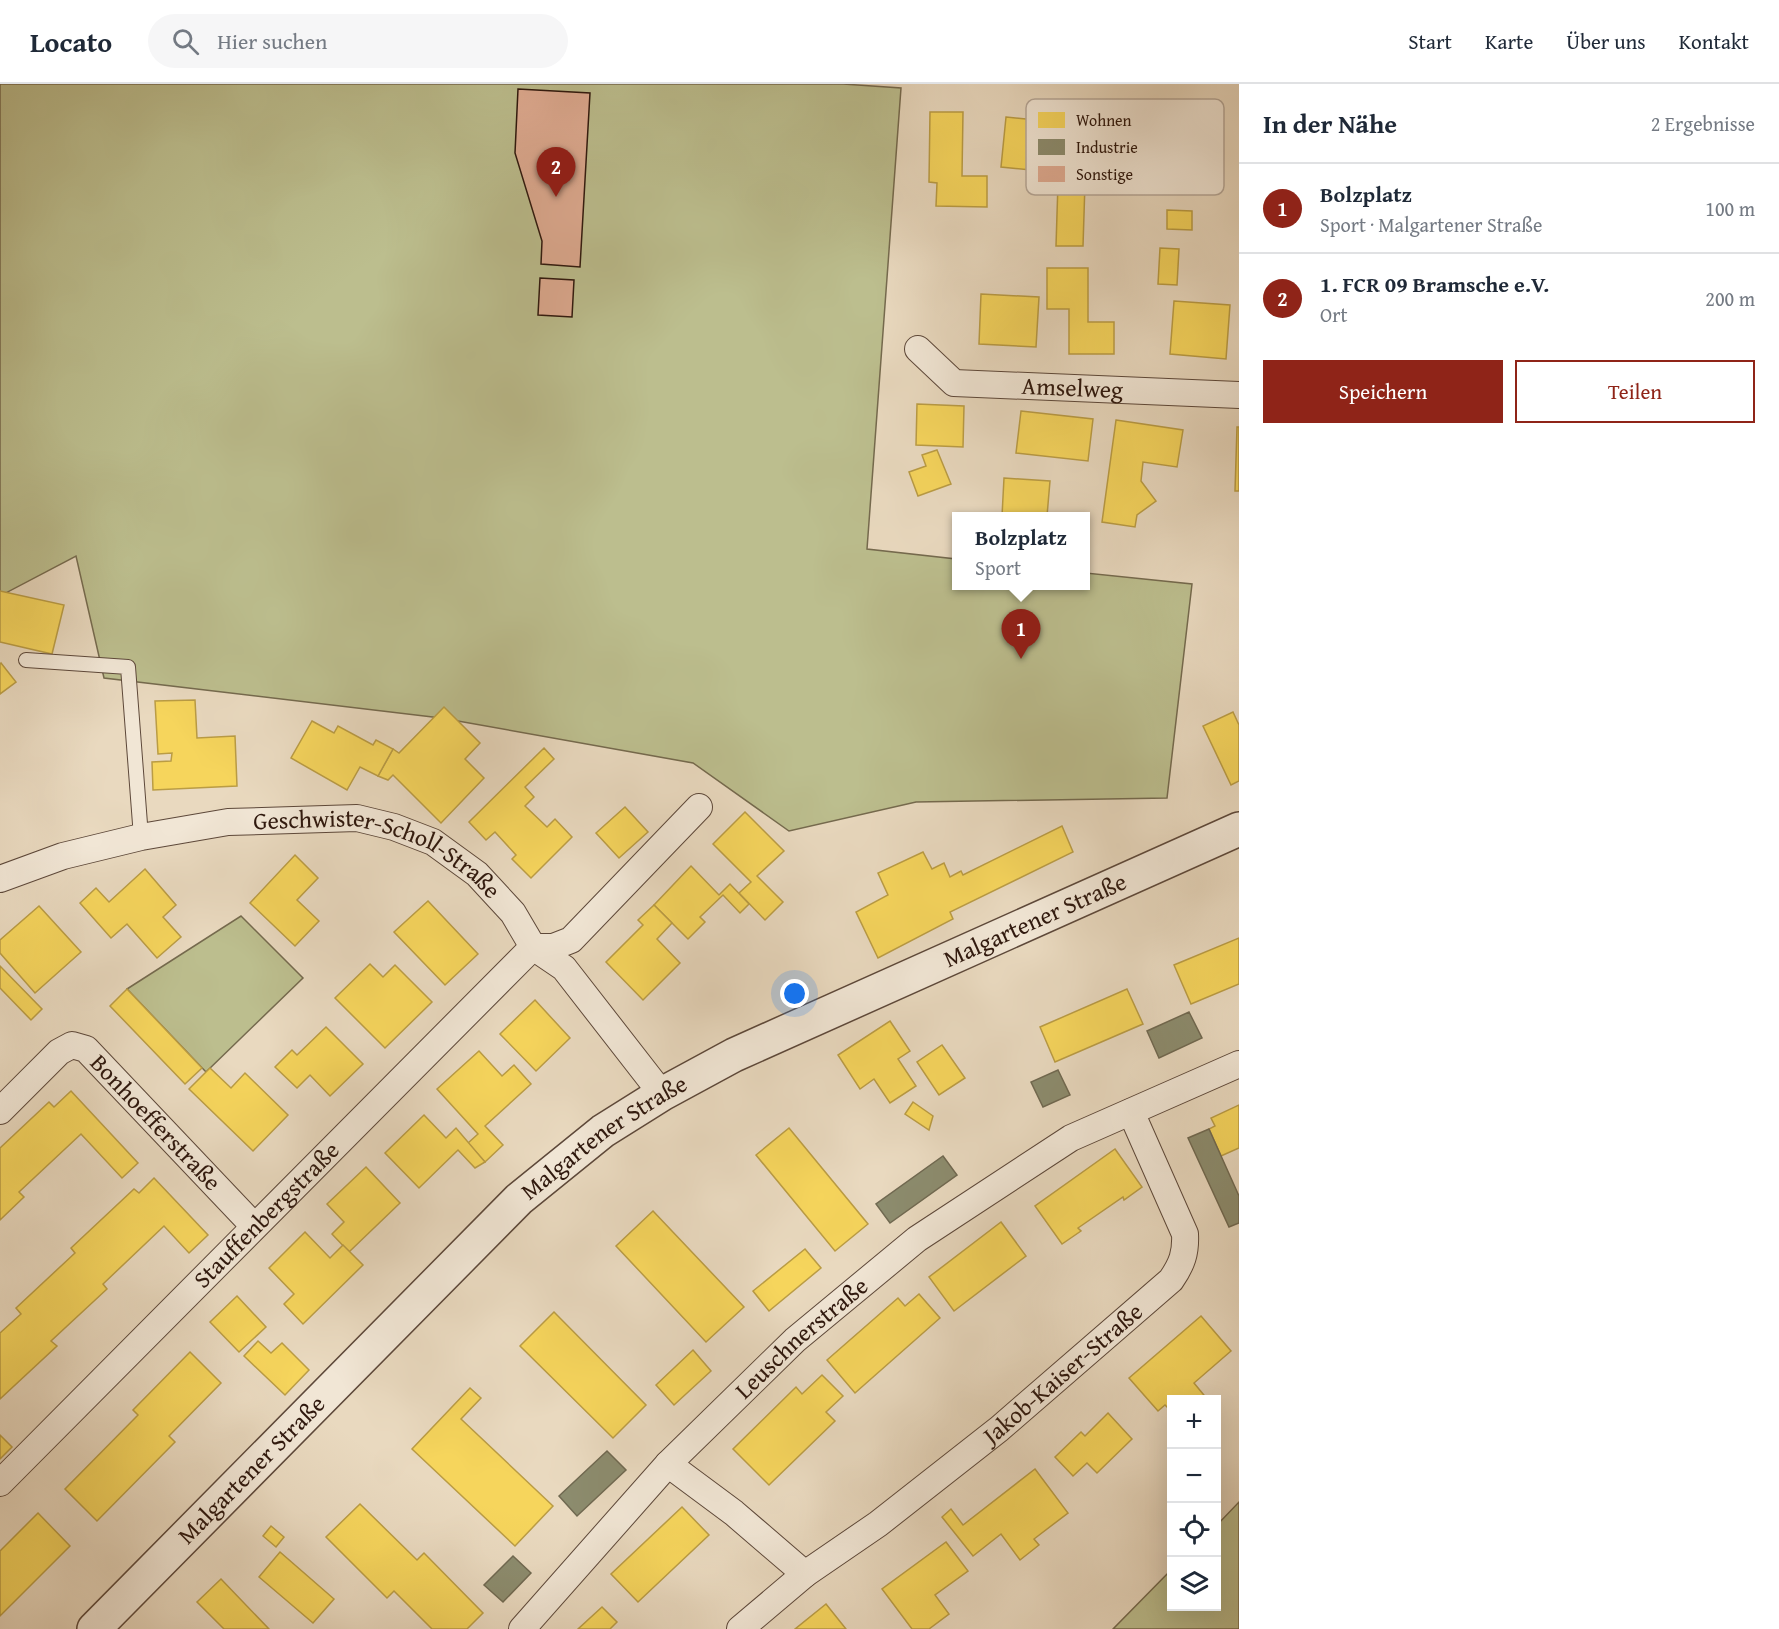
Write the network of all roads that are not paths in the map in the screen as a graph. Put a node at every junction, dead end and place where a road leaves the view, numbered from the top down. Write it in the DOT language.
graph roads {
  1 [pos="918,349"];
  2 [pos="1239,395"];
  3 [pos="26,660"];
  4 [pos="699,807"];
  5 [pos="1239,829"];
  6 [pos="141,837"];
  7 [pos="0,879"];
  8 [pos="533,946"];
  9 [pos="1239,1064"];
  10 [pos="662,1094"];
  11 [pos="0,1111"];
  12 [pos="1131,1112"];
  13 [pos="253,1225"];
  14 [pos="668,1464"];
  15 [pos="0,1483"];
  16 [pos="806,1574"];
  17 [pos="94,1629"];
  18 [pos="522,1629"];
  19 [pos="740,1629"];
  1 -- 2 [label="street, Amselweg"];
  3 -- 6 [label="lane"];
  4 -- 8 [label="street"];
  5 -- 10 [label="street, Malgartener Straße"];
  6 -- 7 [label="street, Geschwister-Scholl-Straße"];
  6 -- 8 [label="street, Geschwister-Scholl-Straße"];
  8 -- 10 [label="street, Geschwister-Scholl-Straße"];
  8 -- 13 [label="street, Stauffenbergstraße"];
  9 -- 12 [label="street, Leuschnerstraße"];
  10 -- 17 [label="street, Malgartener Straße"];
  11 -- 13 [label="street, Bonhoefferstraße"];
  12 -- 14 [label="street, Leuschnerstraße"];
  12 -- 16 [label="street, Jakob-Kaiser-Straße"];
  13 -- 15 [label="street, Stauffenbergstraße"];
  14 -- 16 [label="street"];
  14 -- 18 [label="street, Leuschnerstraße"];
  16 -- 19 [label="street, Jakob-Kaiser-Straße"];
}
